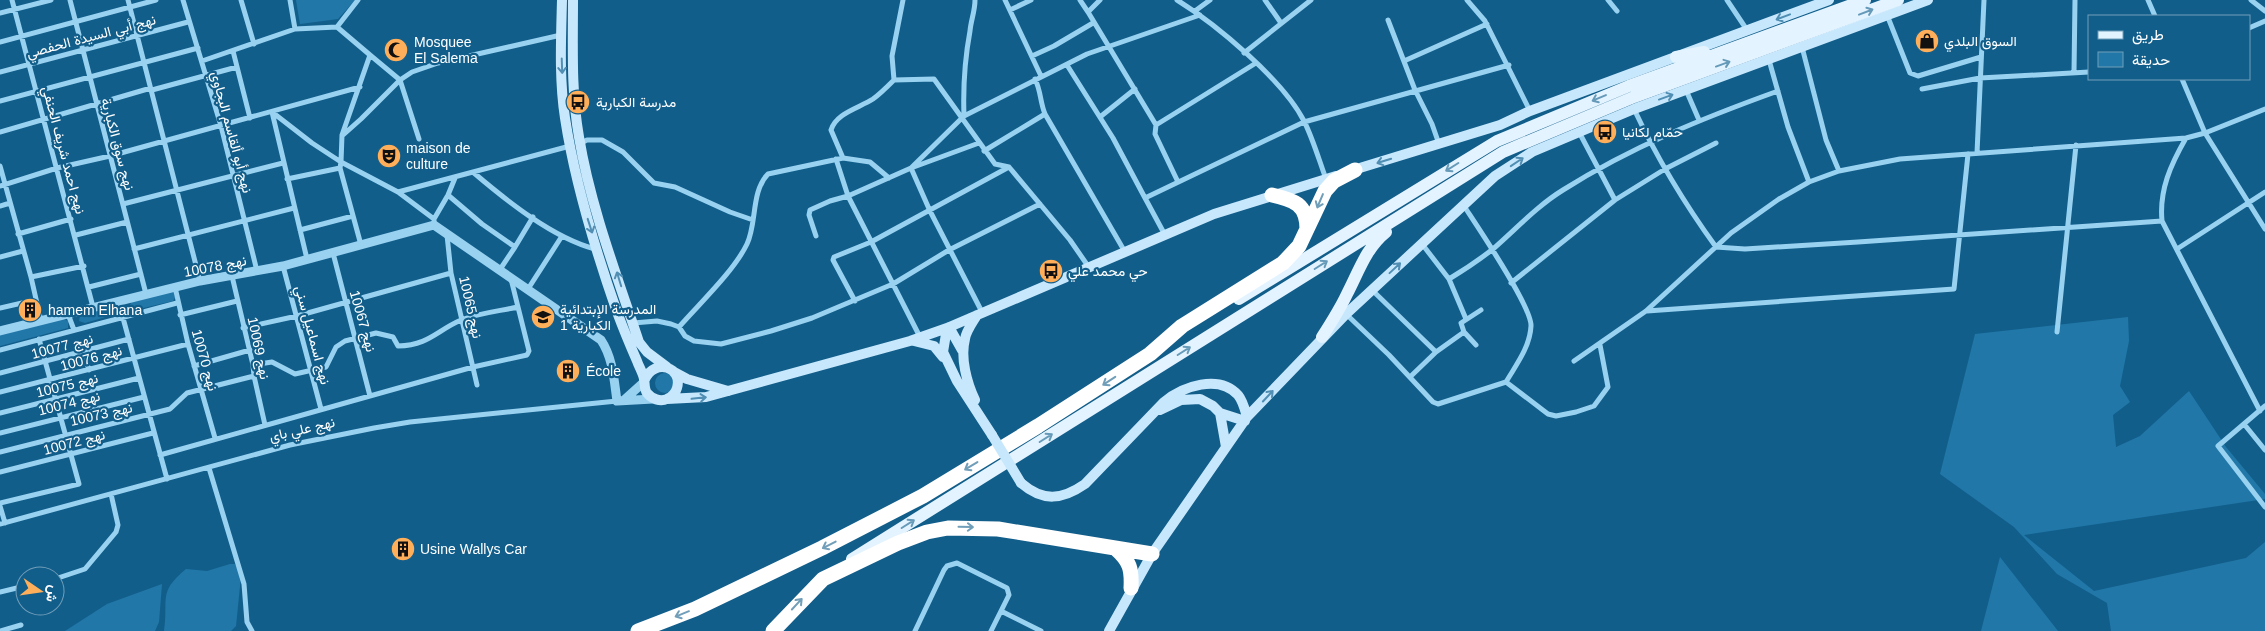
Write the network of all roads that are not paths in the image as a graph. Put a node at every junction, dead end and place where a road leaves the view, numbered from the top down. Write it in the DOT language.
graph roads {
  1 [pos="12,0"];
  2 [pos="51,0"];
  3 [pos="70,0"];
  4 [pos="128,0"];
  5 [pos="156,0"];
  6 [pos="241,0"];
  7 [pos="290,0"];
  8 [pos="358,0"];
  9 [pos="562,0"];
  10 [pos="573,0"];
  11 [pos="903,0"];
  12 [pos="975,0"];
  13 [pos="1005,0"];
  14 [pos="1031,0"];
  15 [pos="1080,0"];
  16 [pos="1100,0"];
  17 [pos="1176,0"];
  18 [pos="1210,0"];
  19 [pos="1265,0"];
  20 [pos="1310,0"];
  21 [pos="1467,0"];
  22 [pos="1608,0"];
  23 [pos="1727,0"];
  24 [pos="1829,0"];
  25 [pos="1865,0"];
  26 [pos="1898,0"];
  27 [pos="1928,0"];
  28 [pos="1984,0"];
  29 [pos="2075,0"];
  30 [pos="2148,0"];
  31 [pos="2251,0"];
  32 [pos="185,1"];
  33 [pos="130,7"];
  34 [pos="14,9"];
  35 [pos="1010,10"];
  36 [pos="1194,11"];
  37 [pos="1617,11"];
  38 [pos="2265,11"];
  39 [pos="1088,12"];
  40 [pos="0,13"];
  41 [pos="1200,15"];
  42 [pos="1887,15"];
  43 [pos="2155,15"];
  44 [pos="1388,20"];
  45 [pos="2265,20"];
  46 [pos="76,22"];
  47 [pos="188,22"];
  48 [pos="1093,23"];
  49 [pos="1282,23"];
  50 [pos="1487,24"];
  51 [pos="337,27"];
  52 [pos="2250,28"];
  53 [pos="295,29"];
  54 [pos="1747,30"];
  55 [pos="137,34"];
  56 [pos="22,35"];
  57 [pos="561,35"];
  58 [pos="0,42"];
  59 [pos="254,44"];
  60 [pos="1110,45"];
  61 [pos="1743,45"];
  62 [pos="1802,47"];
  63 [pos="198,48"];
  64 [pos="82,49"];
  65 [pos="233,51"];
  66 [pos="1244,52"];
  67 [pos="370,55"];
  68 [pos="1032,56"];
  69 [pos="1676,57"];
  70 [pos="1981,57"];
  71 [pos="1768,60"];
  72 [pos="202,61"];
  73 [pos="1404,61"];
  74 [pos="145,63"];
  75 [pos="1256,63"];
  76 [pos="30,64"];
  77 [pos="1067,65"];
  78 [pos="1509,65"];
  79 [pos="237,67"];
  80 [pos="0,72"];
  81 [pos="2074,72"];
  82 [pos="2088,72"];
  83 [pos="205,76"];
  84 [pos="1041,76"];
  85 [pos="90,78"];
  86 [pos="1980,78"];
  87 [pos="1035,79"];
  88 [pos="400,80"];
  89 [pos="894,80"];
  90 [pos="2182,80"];
  91 [pos="360,87"];
  92 [pos="152,89"];
  93 [pos="1135,89"];
  94 [pos="1922,89"];
  95 [pos="1415,90"];
  96 [pos="1686,90"];
  97 [pos="1778,91"];
  98 [pos="37,92"];
  99 [pos="0,101"];
  100 [pos="96,105"];
  101 [pos="1634,109"];
  102 [pos="2265,109"];
  103 [pos="1530,111"];
  104 [pos="272,112"];
  105 [pos="1045,114"];
  106 [pos="963,117"];
  107 [pos="1100,117"];
  108 [pos="250,118"];
  109 [pos="44,120"];
  110 [pos="1699,120"];
  111 [pos="1304,122"];
  112 [pos="1156,125"];
  113 [pos="220,126"];
  114 [pos="0,132"];
  115 [pos="1579,132"];
  116 [pos="2205,133"];
  117 [pos="342,135"];
  118 [pos="2186,138"];
  119 [pos="419,139"];
  120 [pos="165,141"];
  121 [pos="1649,142"];
  122 [pos="978,143"];
  123 [pos="1716,143"];
  124 [pos="1439,144"];
  125 [pos="575,145"];
  126 [pos="2076,145"];
  127 [pos="984,151"];
  128 [pos="1977,153"];
  129 [pos="1968,154"];
  130 [pos="110,156"];
  131 [pos="843,158"];
  132 [pos="836,159"];
  133 [pos="283,164"];
  134 [pos="341,165"];
  135 [pos="0,166"];
  136 [pos="1009,167"];
  137 [pos="57,168"];
  138 [pos="911,168"];
  139 [pos="1665,169"];
  140 [pos="1355,170"];
  141 [pos="1599,170"];
  142 [pos="1838,171"];
  143 [pos="474,173"];
  144 [pos="232,176"];
  145 [pos="454,178"];
  146 [pos="889,178"];
  147 [pos="287,179"];
  148 [pos="1326,180"];
  149 [pos="1178,182"];
  150 [pos="1809,182"];
  151 [pos="3,185"];
  152 [pos="176,190"];
  153 [pos="398,192"];
  154 [pos="2265,192"];
  155 [pos="448,195"];
  156 [pos="1272,195"];
  157 [pos="848,196"];
  158 [pos="1145,198"];
  159 [pos="1615,200"];
  160 [pos="1425,201"];
  161 [pos="2248,202"];
  162 [pos="10,203"];
  163 [pos="123,204"];
  164 [pos="1040,204"];
  165 [pos="1464,205"];
  166 [pos="0,206"];
  167 [pos="294,208"];
  168 [pos="930,211"];
  169 [pos="353,216"];
  170 [pos="533,217"];
  171 [pos="71,219"];
  172 [pos="753,220"];
  173 [pos="2162,221"];
  174 [pos="127,222"];
  175 [pos="244,222"];
  176 [pos="434,222"];
  177 [pos="2067,228"];
  178 [pos="2265,229"];
  179 [pos="300,230"];
  180 [pos="1307,233"];
  181 [pos="18,234"];
  182 [pos="76,235"];
  183 [pos="188,235"];
  184 [pos="447,235"];
  185 [pos="1165,235"];
  186 [pos="1961,235"];
  187 [pos="562,236"];
  188 [pos="816,236"];
  189 [pos="871,242"];
  190 [pos="1422,243"];
  191 [pos="361,246"];
  192 [pos="514,247"];
  193 [pos="1716,247"];
  194 [pos="134,249"];
  195 [pos="1492,249"];
  196 [pos="2177,249"];
  197 [pos="598,250"];
  198 [pos="949,250"];
  199 [pos="23,251"];
  200 [pos="1125,252"];
  201 [pos="333,253"];
  202 [pos="0,257"];
  203 [pos="308,259"];
  204 [pos="84,266"];
  205 [pos="283,266"];
  206 [pos="1088,266"];
  207 [pos="258,271"];
  208 [pos="499,271"];
  209 [pos="451,273"];
  210 [pos="141,274"];
  211 [pos="232,276"];
  212 [pos="31,277"];
  213 [pos="511,278"];
  214 [pos="1449,279"];
  215 [pos="200,281"];
  216 [pos="1512,283"];
  217 [pos="893,284"];
  218 [pos="89,287"];
  219 [pos="175,288"];
  220 [pos="528,288"];
  221 [pos="1372,290"];
  222 [pos="146,294"];
  223 [pos="35,300"];
  224 [pos="237,301"];
  225 [pos="855,301"];
  226 [pos="345,302"];
  227 [pos="178,303"];
  228 [pos="93,307"];
  229 [pos="518,307"];
  230 [pos="0,308"];
  231 [pos="1481,310"];
  232 [pos="1646,311"];
  233 [pos="68,314"];
  234 [pos="980,314"];
  235 [pos="1346,314"];
  236 [pos="180,315"];
  237 [pos="297,316"];
  238 [pos="123,318"];
  239 [pos="1466,319"];
  240 [pos="463,320"];
  241 [pos="41,321"];
  242 [pos="633,323"];
  243 [pos="679,327"];
  244 [pos="948,327"];
  245 [pos="244,328"];
  246 [pos="74,330"];
  247 [pos="0,331"];
  248 [pos="1464,332"];
  249 [pos="2057,332"];
  250 [pos="356,337"];
  251 [pos="1322,337"];
  252 [pos="39,339"];
  253 [pos="129,339"];
  254 [pos="915,339"];
  255 [pos="188,344"];
  256 [pos="1476,345"];
  257 [pos="1600,345"];
  258 [pos="0,350"];
  259 [pos="250,350"];
  260 [pos="83,352"];
  261 [pos="1436,352"];
  262 [pos="964,354"];
  263 [pos="1150,354"];
  264 [pos="134,359"];
  265 [pos="1574,361"];
  266 [pos="46,362"];
  267 [pos="948,363"];
  268 [pos="253,364"];
  269 [pos="194,366"];
  270 [pos="473,366"];
  271 [pos="89,370"];
  272 [pos="671,370"];
  273 [pos="310,372"];
  274 [pos="0,373"];
  275 [pos="254,376"];
  276 [pos="1410,377"];
  277 [pos="139,378"];
  278 [pos="51,380"];
  279 [pos="644,381"];
  280 [pos="1506,382"];
  281 [pos="477,384"];
  282 [pos="202,390"];
  283 [pos="729,391"];
  284 [pos="0,392"];
  285 [pos="370,396"];
  286 [pos="144,397"];
  287 [pos="653,398"];
  288 [pos="667,399"];
  289 [pos="57,400"];
  290 [pos="621,401"];
  291 [pos="2265,406"];
  292 [pos="321,409"];
  293 [pos="1157,411"];
  294 [pos="2260,411"];
  295 [pos="0,413"];
  296 [pos="1220,413"];
  297 [pos="149,415"];
  298 [pos="62,416"];
  299 [pos="982,417"];
  300 [pos="1246,419"];
  301 [pos="2244,424"];
  302 [pos="265,425"];
  303 [pos="0,433"];
  304 [pos="154,433"];
  305 [pos="66,434"];
  306 [pos="215,438"];
  307 [pos="1226,447"];
  308 [pos="2265,450"];
  309 [pos="0,452"];
  310 [pos="72,454"];
  311 [pos="160,455"];
  312 [pos="209,468"];
  313 [pos="0,472"];
  314 [pos="166,479"];
  315 [pos="110,494"];
  316 [pos="0,505"];
  317 [pos="2265,507"];
  318 [pos="2,523"];
  319 [pos="1115,548"];
  320 [pos="1152,554"];
  321 [pos="65,576"];
  322 [pos="823,579"];
  323 [pos="15,588"];
  324 [pos="1131,588"];
  325 [pos="0,592"];
  326 [pos="1001,611"];
  327 [pos="21,625"];
  328 [pos="0,631"];
  329 [pos="252,631"];
  330 [pos="638,631"];
  331 [pos="773,631"];
  332 [pos="915,631"];
  333 [pos="991,631"];
  334 [pos="1041,631"];
  335 [pos="1109,631"];
  1 -- 34 [label="street, نهج احمد شريف الحنفي"];
  2 -- 34 [label="street"];
  3 -- 46 [label="street, نهج سوق الكبارية"];
  4 -- 33 [label="street"];
  5 -- 33 [label="street"];
  6 -- 59 [label="street"];
  7 -- 53 [label="street"];
  8 -- 51 [label="street"];
  9 -- 57 [label="main road"];
  10 -- 125 [label="main road"];
  11 -- 89 [label="street"];
  12 -- 106 [label="street"];
  13 -- 35 [label="street"];
  14 -- 35 [label="street"];
  15 -- 39 [label="street"];
  16 -- 39 [label="street"];
  17 -- 36 [label="street"];
  18 -- 36 [label="street"];
  19 -- 49 [label="street"];
  20 -- 49 [label="street"];
  21 -- 50 [label="street"];
  22 -- 37 [label="street"];
  23 -- 54 [label="street"];
  24 -- 54 [label="main road, one-way"];
  25 -- 61 [label="main road"];
  160 -- 26 [label="main road, one-way"];
  27 -- 42 [label="main road"];
  28 -- 70 [label="street"];
  29 -- 81 [label="street"];
  30 -- 43 [label="street"];
  31 -- 38 [label="street"];
  32 -- 47 [label="street, نهج أبو ألقاسم البجاوي"];
  33 -- 46 [label="street"];
  33 -- 55 [label="street"];
  34 -- 40 [label="street"];
  34 -- 56 [label="street, نهج احمد شريف الحنفي"];
  35 -- 68 [label="street"];
  36 -- 41 [label="street"];
  39 -- 48 [label="street"];
  41 -- 60 [label="street"];
  41 -- 66 [label="street"];
  42 -- 62 [label="main road"];
  42 -- 70 [label="street"];
  44 -- 73 [label="street"];
  45 -- 52 [label="street"];
  46 -- 56 [label="street"];
  46 -- 64 [label="street, نهج سوق الكبارية"];
  47 -- 55 [label="street, نهج أبي السيدة الحفصي"];
  47 -- 63 [label="street, نهج أبو ألقاسم البجاوي"];
  48 -- 60 [label="street"];
  48 -- 68 [label="street"];
  49 -- 66 [label="street"];
  50 -- 73 [label="street"];
  50 -- 78 [label="street"];
  51 -- 53 [label="street"];
  51 -- 67 [label="street"];
  53 -- 59 [label="street"];
  54 -- 69 [label="main road"];
  55 -- 64 [label="street, نهج أبي السيدة الحفصي"];
  55 -- 74 [label="street"];
  56 -- 58 [label="street"];
  56 -- 76 [label="street, نهج احمد شريف الحنفي"];
  57 -- 88 [label="street"];
  57 -- 125 [label="main road, one-way"];
  59 -- 65 [label="street"];
  60 -- 77 [label="street"];
  60 -- 93 [label="street"];
  61 -- 69 [label="main road"];
  61 -- 263 [label="main road, one-way"];
  62 -- 71 [label="main road"];
  62 -- 142 [label="street"];
  63 -- 72 [label="street, نهج أبو ألقاسم البجاوي"];
  63 -- 74 [label="street"];
  64 -- 76 [label="street, نهج أبي السيدة الحفصي"];
  64 -- 85 [label="street, نهج سوق الكبارية"];
  65 -- 72 [label="street"];
  65 -- 79 [label="street"];
  66 -- 75 [label="street"];
  67 -- 88 [label="street"];
  67 -- 91 [label="street"];
  68 -- 84 [label="street"];
  69 -- 103 [label="main road"];
  70 -- 86 [label="street"];
  71 -- 96 [label="main road"];
  71 -- 97 [label="street"];
  72 -- 83 [label="street, نهج أبو ألقاسم البجاوي"];
  73 -- 95 [label="street"];
  74 -- 85 [label="street"];
  74 -- 92 [label="street"];
  75 -- 111 [label="street"];
  75 -- 112 [label="street"];
  76 -- 80 [label="street, نهج أبي السيدة الحفصي"];
  76 -- 98 [label="street, نهج احمد شريف الحنفي"];
  77 -- 84 [label="street"];
  77 -- 107 [label="street"];
  78 -- 95 [label="street"];
  78 -- 103 [label="street"];
  79 -- 83 [label="street"];
  79 -- 108 [label="street"];
  81 -- 82 [label="street"];
  81 -- 86 [label="street"];
  83 -- 92 [label="street"];
  83 -- 113 [label="street, نهج أبو ألقاسم البجاوي"];
  84 -- 87 [label="street"];
  85 -- 98 [label="street"];
  85 -- 100 [label="street, نهج سوق الكبارية"];
  86 -- 94 [label="street"];
  86 -- 128 [label="street"];
  87 -- 105 [label="street"];
  87 -- 106 [label="street"];
  88 -- 117 [label="street"];
  88 -- 119 [label="street"];
  89 -- 106 [label="street"];
  89 -- 131 [label="street"];
  90 -- 116 [label="street"];
  91 -- 104 [label="street"];
  91 -- 117 [label="street"];
  92 -- 100 [label="street"];
  92 -- 120 [label="street"];
  93 -- 107 [label="street"];
  93 -- 112 [label="street"];
  95 -- 111 [label="street"];
  95 -- 124 [label="street"];
  101 -- 96 [label="main road, one-way"];
  96 -- 110 [label="street"];
  97 -- 110 [label="street"];
  97 -- 150 [label="street"];
  98 -- 99 [label="street"];
  98 -- 109 [label="street, نهج احمد شريف الحنفي"];
  100 -- 109 [label="street"];
  100 -- 130 [label="street, نهج سوق الكبارية"];
  101 -- 115 [label="main road"];
  101 -- 121 [label="street"];
  102 -- 116 [label="street"];
  103 -- 124 [label="main road"];
  104 -- 108 [label="street"];
  104 -- 133 [label="street"];
  104 -- 134 [label="street"];
  105 -- 127 [label="street"];
  105 -- 200 [label="street"];
  106 -- 122 [label="street"];
  106 -- 138 [label="street"];
  107 -- 158 [label="street"];
  108 -- 113 [label="street"];
  109 -- 114 [label="street"];
  109 -- 137 [label="street, نهج احمد شريف الحنفي"];
  110 -- 121 [label="street"];
  111 -- 148 [label="street"];
  111 -- 149 [label="street"];
  112 -- 149 [label="street"];
  113 -- 120 [label="street"];
  113 -- 144 [label="street, نهج أبو ألقاسم البجاوي"];
  115 -- 141 [label="street"];
  165 -- 115 [label="main road, one-way"];
  116 -- 118 [label="street"];
  116 -- 161 [label="street"];
  117 -- 134 [label="street"];
  118 -- 126 [label="street"];
  118 -- 173 [label="street"];
  120 -- 130 [label="street"];
  120 -- 152 [label="street"];
  121 -- 139 [label="street"];
  121 -- 141 [label="street"];
  122 -- 127 [label="street"];
  122 -- 138 [label="street"];
  123 -- 139 [label="street"];
  124 -- 140 [label="main road, one-way"];
  125 -- 143 [label="street"];
  125 -- 172 [label="street"];
  125 -- 197 [label="main road, one-way"];
  242 -- 125 [label="main road, one-way"];
  126 -- 128 [label="street"];
  126 -- 177 [label="street"];
  127 -- 136 [label="street"];
  128 -- 129 [label="street"];
  129 -- 142 [label="street"];
  129 -- 186 [label="street"];
  130 -- 137 [label="street"];
  130 -- 163 [label="street, نهج سوق الكبارية"];
  131 -- 132 [label="street"];
  131 -- 146 [label="street"];
  132 -- 157 [label="street"];
  132 -- 172 [label="street"];
  133 -- 144 [label="street"];
  133 -- 147 [label="street"];
  134 -- 147 [label="street"];
  134 -- 153 [label="street"];
  134 -- 169 [label="street"];
  135 -- 151 [label="street"];
  136 -- 164 [label="street"];
  136 -- 168 [label="street"];
  137 -- 151 [label="street"];
  137 -- 171 [label="street, نهج احمد شريف الحنفي"];
  138 -- 146 [label="street"];
  138 -- 168 [label="street"];
  139 -- 159 [label="street"];
  139 -- 193 [label="street"];
  140 -- 148 [label="main road"];
  140 -- 180 [label="highway, one-way"];
  141 -- 159 [label="street"];
  141 -- 195 [label="street"];
  142 -- 150 [label="street"];
  143 -- 145 [label="street"];
  143 -- 170 [label="street"];
  144 -- 152 [label="street"];
  144 -- 175 [label="street, نهج أبو ألقاسم البجاوي"];
  145 -- 153 [label="street"];
  145 -- 155 [label="street"];
  146 -- 157 [label="street"];
  147 -- 167 [label="street"];
  148 -- 156 [label="main road"];
  149 -- 158 [label="street"];
  150 -- 193 [label="street"];
  151 -- 162 [label="street"];
  152 -- 163 [label="street"];
  152 -- 183 [label="street"];
  153 -- 176 [label="street"];
  154 -- 161 [label="street"];
  155 -- 176 [label="street"];
  155 -- 192 [label="street"];
  156 -- 180 [label="highway"];
  156 -- 185 [label="main road"];
  157 -- 188 [label="street"];
  157 -- 189 [label="street"];
  158 -- 185 [label="street"];
  159 -- 216 [label="street"];
  160 -- 251 [label="main road"];
  322 -- 160 [label="main road, one-way"];
  161 -- 178 [label="street"];
  161 -- 196 [label="street"];
  162 -- 166 [label="street"];
  162 -- 181 [label="street"];
  163 -- 174 [label="street, نهج سوق الكبارية"];
  164 -- 198 [label="street"];
  164 -- 206 [label="street"];
  165 -- 190 [label="main road"];
  165 -- 195 [label="street"];
  167 -- 175 [label="street"];
  167 -- 179 [label="street"];
  168 -- 189 [label="street"];
  168 -- 198 [label="street"];
  169 -- 179 [label="street"];
  169 -- 191 [label="street"];
  170 -- 187 [label="street"];
  170 -- 192 [label="street"];
  171 -- 181 [label="street"];
  171 -- 182 [label="street, نهج احمد شريف الحنفي"];
  172 -- 243 [label="street"];
  173 -- 177 [label="street"];
  173 -- 196 [label="street"];
  174 -- 182 [label="street"];
  174 -- 194 [label="street, نهج سوق الكبارية"];
  175 -- 183 [label="street"];
  175 -- 207 [label="street, نهج أبو ألقاسم البجاوي"];
  176 -- 184 [label="street"];
  176 -- 191 [label="street, نهج 10078"];
  177 -- 186 [label="street"];
  177 -- 249 [label="street"];
  179 -- 203 [label="street"];
  180 -- 263 [label="highway"];
  181 -- 199 [label="street"];
  182 -- 204 [label="street, نهج احمد شريف الحنفي"];
  183 -- 194 [label="street"];
  183 -- 215 [label="street"];
  184 -- 208 [label="street"];
  184 -- 209 [label="street, نهج 10065"];
  185 -- 200 [label="main road"];
  186 -- 193 [label="street"];
  186 -- 232 [label="street"];
  187 -- 197 [label="street"];
  187 -- 220 [label="street"];
  189 -- 217 [label="street"];
  189 -- 225 [label="street"];
  190 -- 214 [label="street"];
  221 -- 190 [label="main road, one-way"];
  191 -- 201 [label="street, نهج 10078"];
  192 -- 208 [label="street"];
  193 -- 232 [label="street"];
  194 -- 210 [label="street, نهج سوق الكبارية"];
  195 -- 214 [label="street"];
  195 -- 216 [label="street"];
  196 -- 294 [label="street"];
  197 -- 279 [label="main road"];
  198 -- 217 [label="street"];
  198 -- 234 [label="street"];
  199 -- 202 [label="street"];
  199 -- 212 [label="street"];
  200 -- 206 [label="main road"];
  201 -- 203 [label="street, نهج 10078"];
  201 -- 226 [label="street, نهج 10067"];
  203 -- 205 [label="street, نهج 10078"];
  204 -- 212 [label="street"];
  204 -- 218 [label="street, نهج احمد شريف الحنفي"];
  205 -- 207 [label="street, نهج 10078"];
  205 -- 237 [label="street, نهج اسماعيل سني"];
  206 -- 234 [label="main road"];
  207 -- 211 [label="street, نهج 10078"];
  208 -- 213 [label="street"];
  209 -- 226 [label="street"];
  209 -- 240 [label="street, نهج 10065"];
  210 -- 218 [label="street"];
  210 -- 222 [label="street, نهج سوق الكبارية"];
  211 -- 215 [label="street, نهج 10078"];
  211 -- 224 [label="street, نهج 10069"];
  212 -- 223 [label="street"];
  213 -- 220 [label="street"];
  213 -- 229 [label="street"];
  214 -- 239 [label="street"];
  215 -- 219 [label="street, نهج 10078"];
  216 -- 280 [label="street"];
  217 -- 225 [label="street"];
  217 -- 254 [label="street"];
  218 -- 228 [label="street, نهج احمد شريف الحنفي"];
  219 -- 222 [label="street, نهج 10078"];
  219 -- 227 [label="street, نهج 10070"];
  220 -- 290 [label="street"];
  221 -- 235 [label="main road"];
  221 -- 261 [label="street"];
  222 -- 228 [label="street, نهج 10078"];
  223 -- 230 [label="street"];
  223 -- 241 [label="street"];
  224 -- 236 [label="street"];
  224 -- 245 [label="street, نهج 10069"];
  225 -- 243 [label="street"];
  226 -- 237 [label="street"];
  226 -- 250 [label="street, نهج 10067"];
  227 -- 236 [label="street, نهج 10070"];
  227 -- 238 [label="street"];
  228 -- 233 [label="street, نهج 10078"];
  229 -- 240 [label="street"];
  229 -- 270 [label="street"];
  231 -- 239 [label="street"];
  232 -- 257 [label="street"];
  233 -- 241 [label="street, نهج 10078"];
  233 -- 246 [label="street"];
  234 -- 244 [label="main road"];
  234 -- 262 [label="main road"];
  235 -- 251 [label="main road"];
  235 -- 276 [label="street"];
  236 -- 255 [label="street, نهج 10070"];
  237 -- 245 [label="street"];
  237 -- 273 [label="street, نهج اسماعيل سني"];
  238 -- 246 [label="street"];
  238 -- 253 [label="street"];
  239 -- 248 [label="street"];
  240 -- 250 [label="street"];
  240 -- 270 [label="street, نهج 10065"];
  241 -- 247 [label="street, نهج 10078"];
  242 -- 243 [label="street"];
  242 -- 272 [label="main road"];
  244 -- 254 [label="main road"];
  244 -- 262 [label="main road"];
  244 -- 267 [label="main road"];
  245 -- 259 [label="street, نهج 10069"];
  246 -- 252 [label="street"];
  248 -- 256 [label="street"];
  248 -- 261 [label="street"];
  250 -- 273 [label="street"];
  250 -- 285 [label="street, نهج 10067"];
  300 -- 251 [label="main road, one-way"];
  252 -- 258 [label="street"];
  252 -- 266 [label="street"];
  253 -- 260 [label="street, نهج 10077"];
  253 -- 264 [label="street"];
  254 -- 267 [label="main road"];
  254 -- 283 [label="main road"];
  255 -- 264 [label="street, نهج 10076"];
  255 -- 269 [label="street, نهج 10070"];
  257 -- 265 [label="street"];
  257 -- 280 [label="street"];
  259 -- 268 [label="street, نهج 10069"];
  259 -- 269 [label="street"];
  260 -- 266 [label="street, نهج 10077"];
  260 -- 271 [label="street"];
  261 -- 276 [label="street"];
  262 -- 299 [label="main road"];
  263 -- 330 [label="highway, one-way"];
  264 -- 271 [label="street, نهج 10076"];
  264 -- 277 [label="street"];
  266 -- 274 [label="street, نهج 10077"];
  266 -- 278 [label="street"];
  267 -- 299 [label="main road"];
  268 -- 273 [label="street"];
  268 -- 275 [label="street, نهج 10069"];
  269 -- 282 [label="street, نهج 10070"];
  270 -- 281 [label="street, نهج 10065"];
  270 -- 285 [label="street"];
  271 -- 278 [label="street, نهج 10076"];
  272 -- 279 [label="main road"];
  272 -- 283 [label="main road"];
  272 -- 288 [label="main road"];
  273 -- 292 [label="street, نهج اسماعيل سني"];
  275 -- 282 [label="street, نهج 10073"];
  275 -- 302 [label="street, نهج 10069"];
  276 -- 280 [label="street"];
  277 -- 286 [label="street"];
  277 -- 289 [label="street, نهج 10075"];
  278 -- 284 [label="street, نهج 10076"];
  278 -- 289 [label="street"];
  279 -- 287 [label="main road"];
  279 -- 290 [label="street"];
  282 -- 297 [label="street, نهج 10073"];
  282 -- 306 [label="street, نهج 10070"];
  288 -- 283 [label="main road, one-way"];
  285 -- 292 [label="street"];
  286 -- 297 [label="street"];
  286 -- 298 [label="street, نهج 10074"];
  287 -- 288 [label="main road"];
  287 -- 290 [label="street, نهج علي باي"];
  289 -- 295 [label="street, نهج 10075"];
  289 -- 298 [label="street"];
  290 -- 312 [label="street, نهج علي باي"];
  291 -- 294 [label="street"];
  292 -- 302 [label="street"];
  293 -- 296 [label="main road"];
  293 -- 299 [label="main road, bridge"];
  293 -- 300 [label="main road"];
  294 -- 301 [label="street"];
  296 -- 300 [label="main road"];
  296 -- 307 [label="main road"];
  297 -- 304 [label="street"];
  297 -- 305 [label="street, نهج 10073"];
  298 -- 303 [label="street, نهج 10074"];
  298 -- 305 [label="street"];
  300 -- 307 [label="main road"];
  301 -- 308 [label="street"];
  301 -- 317 [label="street"];
  302 -- 306 [label="street"];
  304 -- 310 [label="street, نهج 10072"];
  304 -- 311 [label="street"];
  305 -- 309 [label="street, نهج 10073"];
  305 -- 310 [label="street"];
  306 -- 311 [label="street"];
  307 -- 320 [label="main road"];
  310 -- 313 [label="street, نهج 10072"];
  310 -- 316 [label="street"];
  311 -- 314 [label="street"];
  312 -- 314 [label="street, نهج علي باي"];
  312 -- 329 [label="street"];
  314 -- 315 [label="street, نهج علي باي"];
  315 -- 318 [label="street, نهج علي باي"];
  315 -- 321 [label="street"];
  316 -- 318 [label="street"];
  319 -- 320 [label="highway"];
  322 -- 319 [label="highway, one-way"];
  319 -- 324 [label="highway"];
  320 -- 324 [label="main road"];
  331 -- 322 [label="highway, one-way"];
  323 -- 325 [label="street"];
  324 -- 335 [label="main road"];
  326 -- 332 [label="street"];
  326 -- 333 [label="street"];
  326 -- 334 [label="street"];
  327 -- 328 [label="street"];
}
